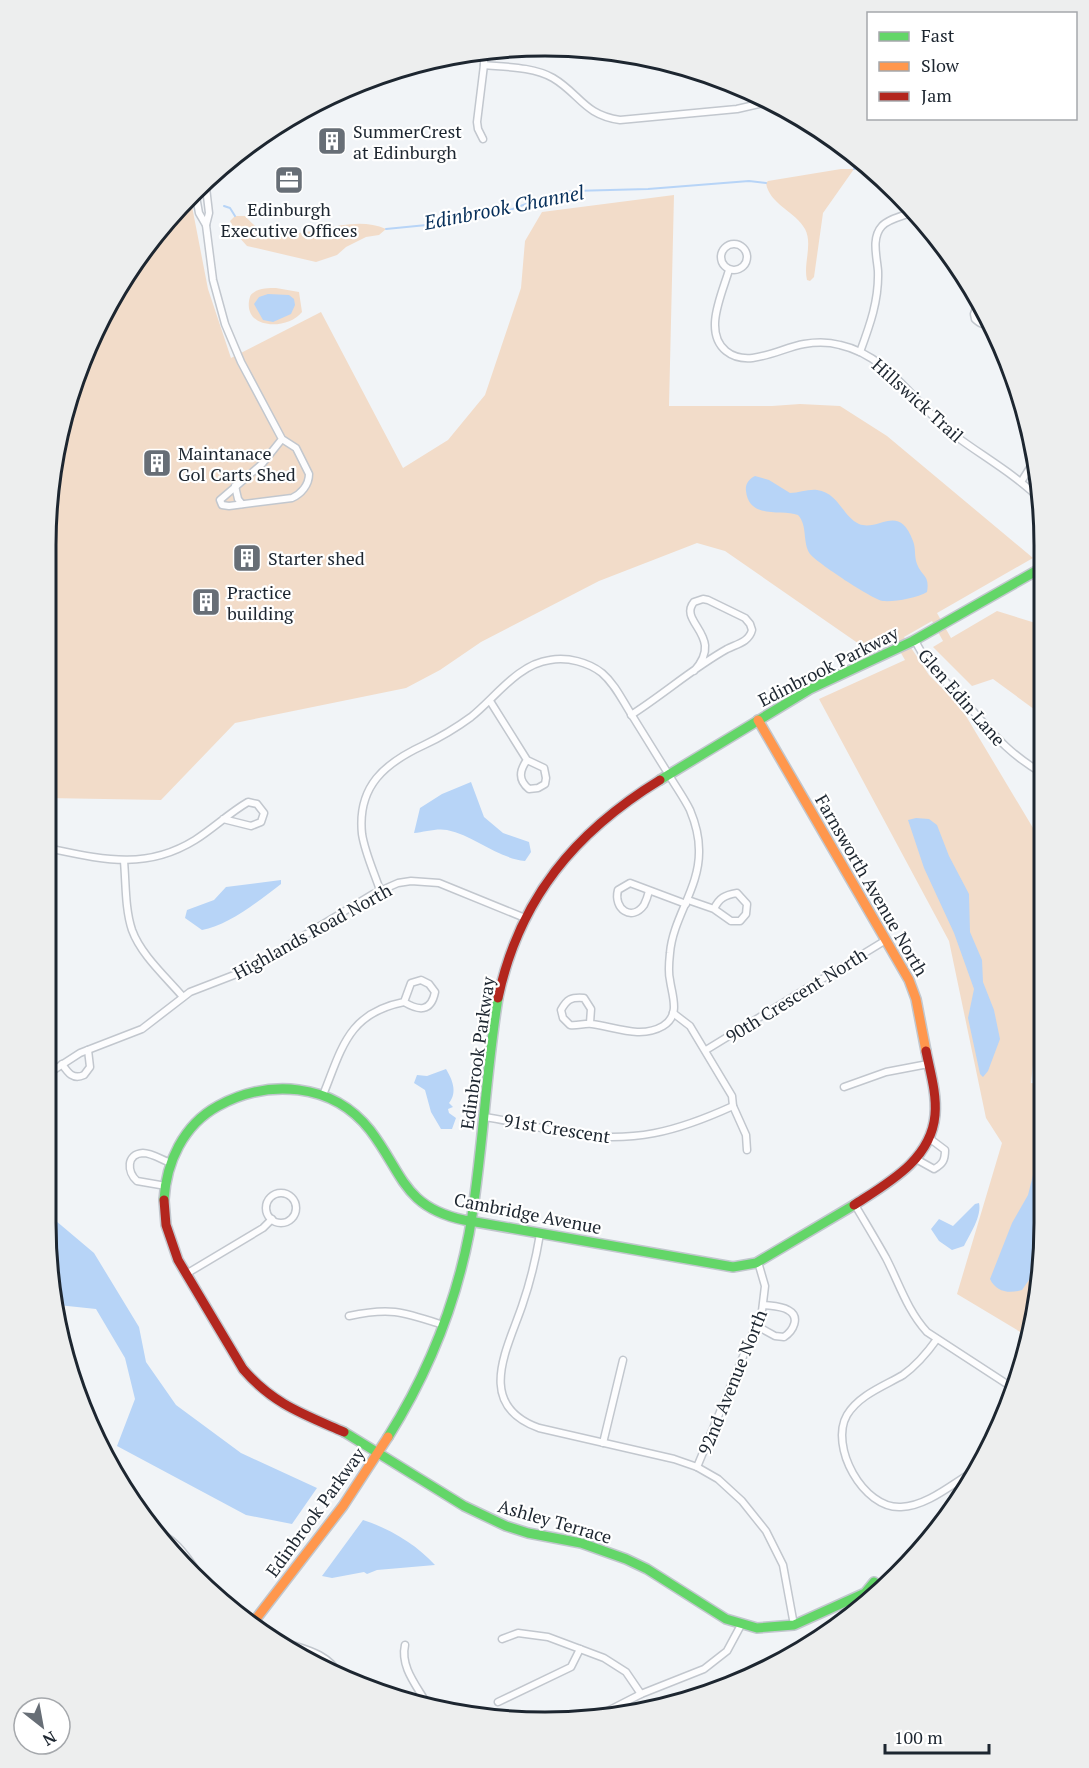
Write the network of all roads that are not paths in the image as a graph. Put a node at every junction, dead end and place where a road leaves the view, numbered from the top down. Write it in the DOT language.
graph roads {
  1 [pos="484,60"];
  2 [pos="484,65"];
  3 [pos="757,104"];
  4 [pos="483,139"];
  5 [pos="206,192"];
  6 [pos="197,201"];
  7 [pos="905,215"];
  8 [pos="206,225"];
  9 [pos="729,270"];
  10 [pos="860,352"];
  11 [pos="282,439"];
  12 [pos="1028,472"];
  13 [pos="1021,482"];
  14 [pos="235,486"];
  15 [pos="1030,490"];
  16 [pos="242,504"];
  17 [pos="1034,572"];
  18 [pos="915,640"];
  19 [pos="694,671"];
  20 [pos="490,701"];
  21 [pos="631,715"];
  22 [pos="758,720"];
  23 [pos="527,760"];
  24 [pos="1034,768"];
  25 [pos="668,774"];
  26 [pos="223,819"];
  27 [pos="55,850"];
  28 [pos="124,861"];
  29 [pos="380,890"];
  30 [pos="650,891"];
  31 [pos="687,902"];
  32 [pos="714,909"];
  33 [pos="525,918"];
  34 [pos="886,940"];
  35 [pos="183,997"];
  36 [pos="404,1002"];
  37 [pos="673,1013"];
  38 [pos="590,1023"];
  39 [pos="88,1050"];
  40 [pos="706,1050"];
  41 [pos="62,1064"];
  42 [pos="928,1064"];
  43 [pos="55,1069"];
  44 [pos="844,1087"];
  45 [pos="323,1095"];
  46 [pos="733,1106"];
  47 [pos="484,1117"];
  48 [pos="929,1138"];
  49 [pos="747,1150"];
  50 [pos="916,1159"];
  51 [pos="171,1163"];
  52 [pos="166,1186"];
  53 [pos="855,1205"];
  54 [pos="272,1219"];
  55 [pos="472,1220"];
  56 [pos="810,1232"];
  57 [pos="540,1234"];
  58 [pos="758,1262"];
  59 [pos="186,1274"];
  60 [pos="764,1305"];
  61 [pos="349,1316"];
  62 [pos="443,1325"];
  63 [pos="757,1326"];
  64 [pos="937,1339"];
  65 [pos="623,1360"];
  66 [pos="1007,1384"];
  67 [pos="603,1443"];
  68 [pos="379,1453"];
  69 [pos="697,1467"];
  70 [pos="962,1478"];
  71 [pos="172,1540"];
  72 [pos="187,1556"];
  73 [pos="874,1582"];
  74 [pos="866,1592"];
  75 [pos="864,1594"];
  76 [pos="256,1618"];
  77 [pos="741,1625"];
  78 [pos="794,1625"];
  79 [pos="502,1639"];
  80 [pos="405,1646"];
  81 [pos="300,1647"];
  82 [pos="580,1649"];
  83 [pos="314,1652"];
  84 [pos="332,1664"];
  85 [pos="641,1694"];
  86 [pos="423,1697"];
  87 [pos="498,1702"];
  88 [pos="614,1707"];
  1 -- 2 [label="street"];
  2 -- 3 [label="street"];
  2 -- 4 [label="street"];
  5 -- 8 [label="street"];
  6 -- 8 [label="street"];
  7 -- 10 [label="street"];
  8 -- 11 [label="street"];
  9 -- 9 [label="street, Hillswick Trail"];
  9 -- 10 [label="street, Hillswick Trail"];
  10 -- 13 [label="street, Hillswick Trail"];
  11 -- 14 [label="street"];
  11 -- 16 [label="street"];
  12 -- 13 [label="street"];
  13 -- 15 [label="street, Hillswick Trail"];
  14 -- 16 [label="street"];
  14 -- 16 [label="street"];
  17 -- 18 [label="street, Edinbrook Parkway"];
  18 -- 22 [label="street, Edinbrook Parkway"];
  18 -- 24 [label="street, Glen Edin Lane"];
  19 -- 19 [label="street"];
  19 -- 21 [label="street"];
  20 -- 21 [label="street"];
  20 -- 23 [label="street"];
  20 -- 29 [label="street"];
  21 -- 25 [label="street"];
  22 -- 25 [label="street, Edinbrook Parkway"];
  22 -- 34 [label="street, Farnsworth Avenue North"];
  23 -- 23 [label="street"];
  25 -- 31 [label="street"];
  25 -- 33 [label="street, Edinbrook Parkway"];
  26 -- 26 [label="street"];
  26 -- 28 [label="street"];
  27 -- 28 [label="street"];
  28 -- 35 [label="street"];
  29 -- 33 [label="street, Highlands Road North"];
  29 -- 35 [label="street, Highlands Road North"];
  30 -- 30 [label="street"];
  30 -- 31 [label="street"];
  31 -- 32 [label="street"];
  31 -- 37 [label="street"];
  32 -- 32 [label="street"];
  33 -- 47 [label="street, Edinbrook Parkway"];
  34 -- 40 [label="street, 90th Crescent North"];
  34 -- 42 [label="street, Farnsworth Avenue North"];
  35 -- 39 [label="street, Highlands Road North"];
  36 -- 36 [label="street"];
  36 -- 45 [label="street"];
  37 -- 38 [label="street"];
  37 -- 40 [label="street"];
  38 -- 38 [label="street"];
  39 -- 41 [label="street, Highlands Road North"];
  39 -- 41 [label="street"];
  40 -- 46 [label="street"];
  41 -- 43 [label="street, Highlands Road North"];
  42 -- 44 [label="street"];
  42 -- 48 [label="street, Farnsworth Avenue North"];
  45 -- 51 [label="street, Cambridge Avenue"];
  45 -- 55 [label="street, Cambridge Avenue"];
  46 -- 47 [label="street, 91st Crescent"];
  46 -- 49 [label="street"];
  47 -- 55 [label="street, Edinbrook Parkway"];
  48 -- 50 [label="street, Farnsworth Avenue North"];
  48 -- 50 [label="street"];
  50 -- 53 [label="street, Farnsworth Avenue North"];
  51 -- 52 [label="street, Ashley Terrace"];
  51 -- 52 [label="street"];
  52 -- 59 [label="street, Ashley Terrace"];
  53 -- 56 [label="street, Farnsworth Avenue North"];
  53 -- 64 [label="street"];
  54 -- 54 [label="street"];
  54 -- 59 [label="street"];
  55 -- 57 [label="street, Cambridge Avenue"];
  55 -- 62 [label="street, Edinbrook Parkway"];
  56 -- 58 [label="street, Cambridge Avenue"];
  57 -- 58 [label="street, Cambridge Avenue"];
  57 -- 67 [label="street"];
  58 -- 60 [label="street, 92nd Avenue North"];
  59 -- 68 [label="street, Ashley Terrace"];
  60 -- 63 [label="street, 92nd Avenue North"];
  60 -- 63 [label="street"];
  61 -- 62 [label="street"];
  62 -- 68 [label="street, Edinbrook Parkway"];
  63 -- 69 [label="street, 92nd Avenue North"];
  64 -- 66 [label="street"];
  64 -- 70 [label="street"];
  65 -- 67 [label="street"];
  67 -- 69 [label="street"];
  68 -- 76 [label="street, Edinbrook Parkway"];
  68 -- 77 [label="street, Ashley Terrace"];
  69 -- 78 [label="street"];
  71 -- 72 [label="street"];
  73 -- 74 [label="street, Ashley Terrace"];
  75 -- 78 [label="street, Ashley Terrace"];
  77 -- 78 [label="street, Ashley Terrace"];
  77 -- 85 [label="street"];
  79 -- 82 [label="street"];
  80 -- 86 [label="street"];
  81 -- 83 [label="street"];
  82 -- 85 [label="street"];
  82 -- 87 [label="street"];
  83 -- 84 [label="street"];
  85 -- 88 [label="street"];
}
